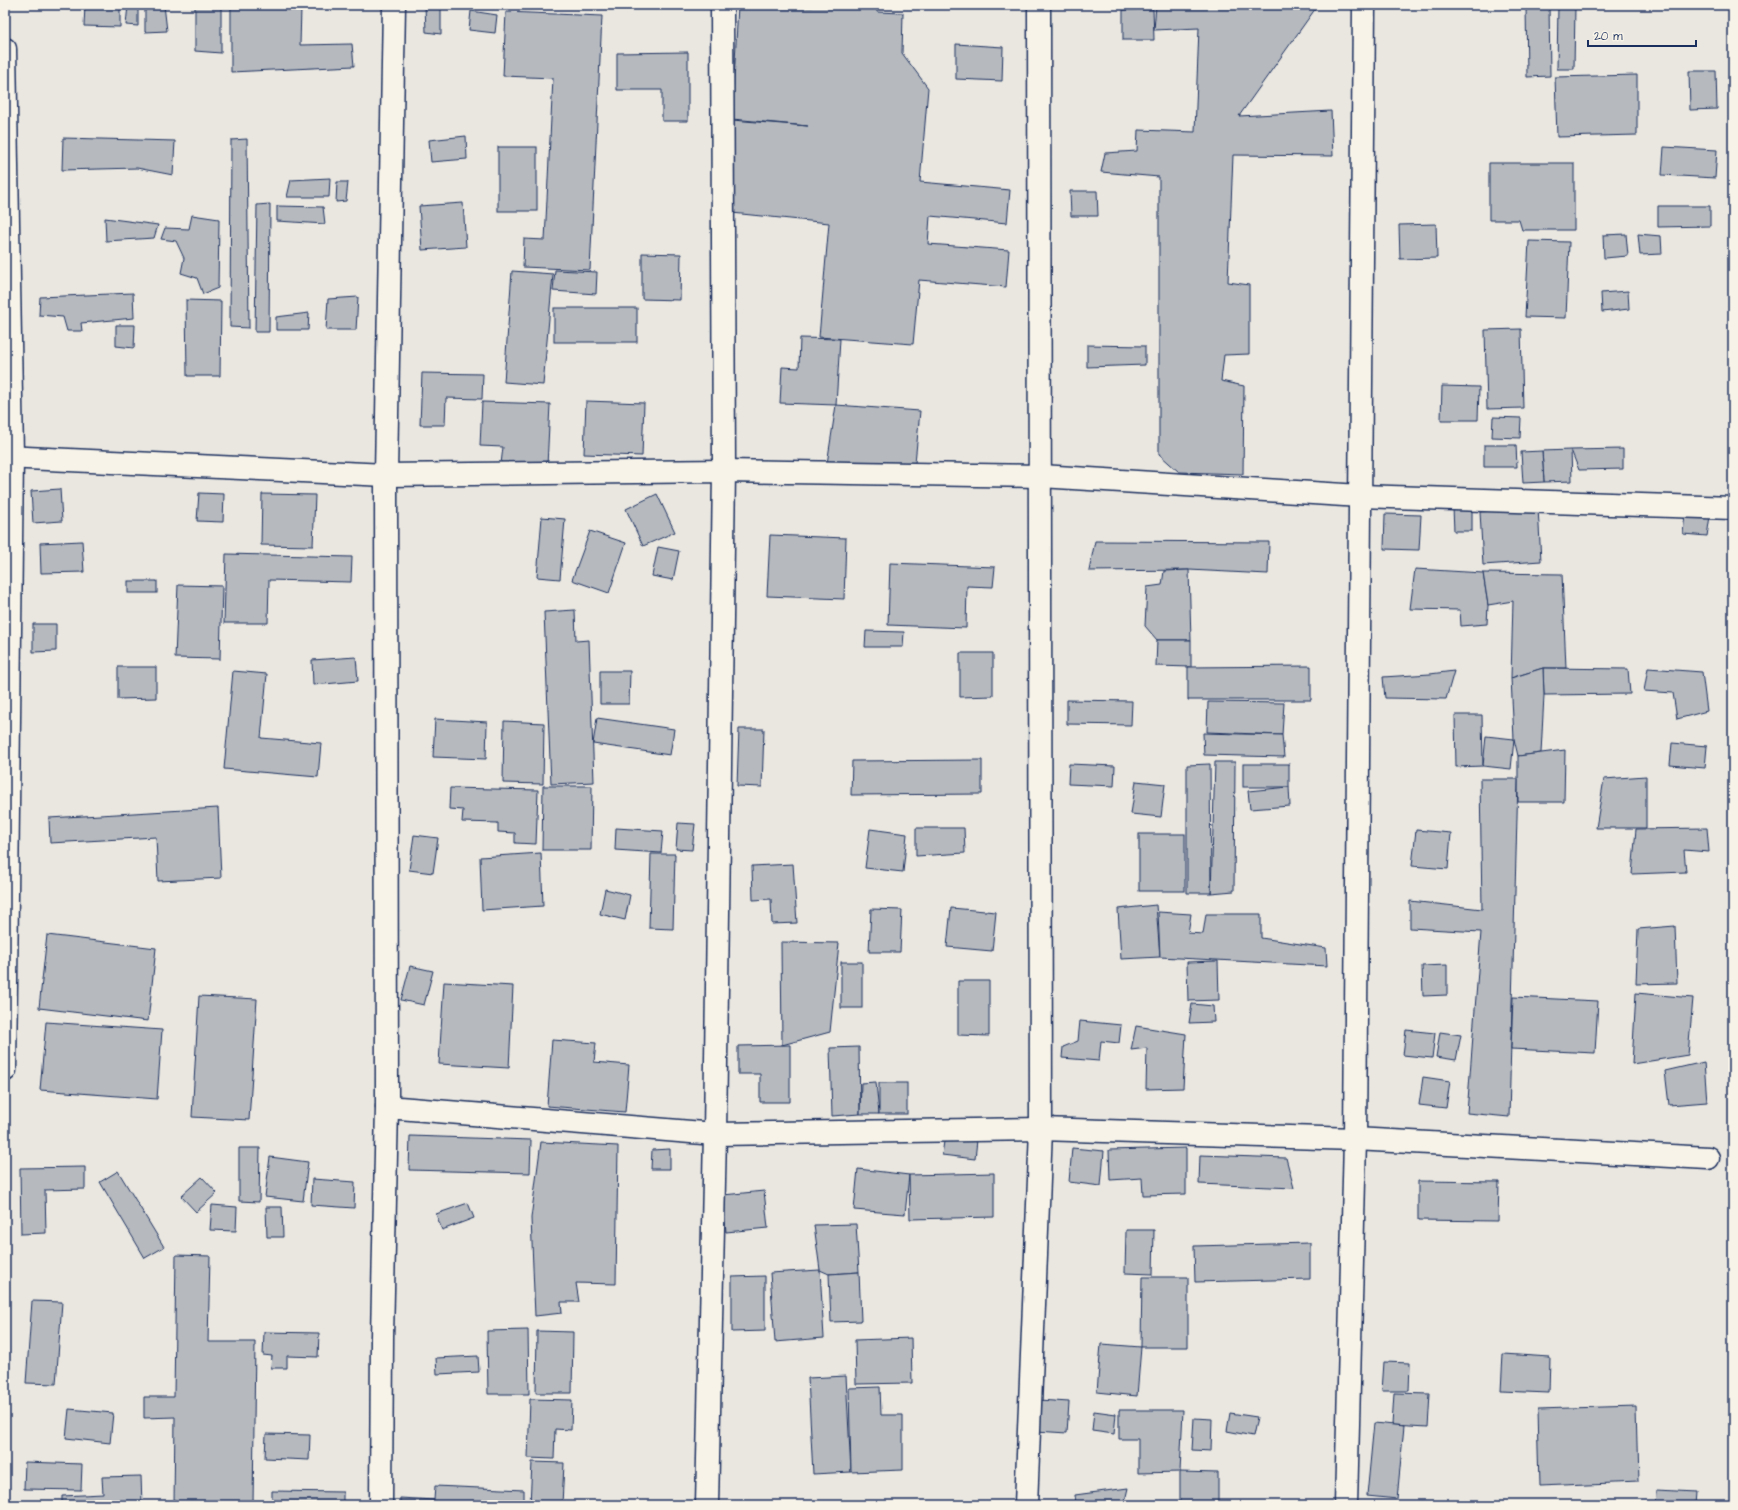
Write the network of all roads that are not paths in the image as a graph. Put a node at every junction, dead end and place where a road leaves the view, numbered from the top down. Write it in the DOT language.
graph roads {
  1 [pos="394,5"];
  2 [pos="722,5"];
  3 [pos="1039,5"];
  4 [pos="1364,5"];
  5 [pos="5,50"];
  6 [pos="9,456"];
  7 [pos="724,471"];
  8 [pos="386,475"];
  9 [pos="1041,476"];
  10 [pos="1360,496"];
  11 [pos="1733,508"];
  12 [pos="5,1070"];
  13 [pos="387,1107"];
  14 [pos="1041,1128"];
  15 [pos="715,1134"];
  16 [pos="1355,1138"];
  17 [pos="1708,1158"];
  18 [pos="381,1505"];
  19 [pos="707,1505"];
  20 [pos="1026,1505"];
  21 [pos="1346,1505"];
  1 -- 8 [label="street"];
  2 -- 7 [label="street"];
  3 -- 9 [label="street"];
  4 -- 10 [label="street"];
  5 -- 6 [label="street"];
  6 -- 8 [label="street"];
  6 -- 12 [label="street"];
  7 -- 8 [label="street"];
  7 -- 9 [label="street"];
  7 -- 15 [label="street"];
  8 -- 13 [label="street"];
  9 -- 10 [label="street"];
  9 -- 14 [label="street"];
  10 -- 11 [label="street"];
  10 -- 16 [label="street"];
  13 -- 15 [label="street"];
  13 -- 18 [label="street"];
  14 -- 15 [label="street"];
  14 -- 16 [label="street"];
  14 -- 20 [label="street"];
  15 -- 19 [label="street"];
  16 -- 17 [label="street"];
  16 -- 21 [label="street"];
}
